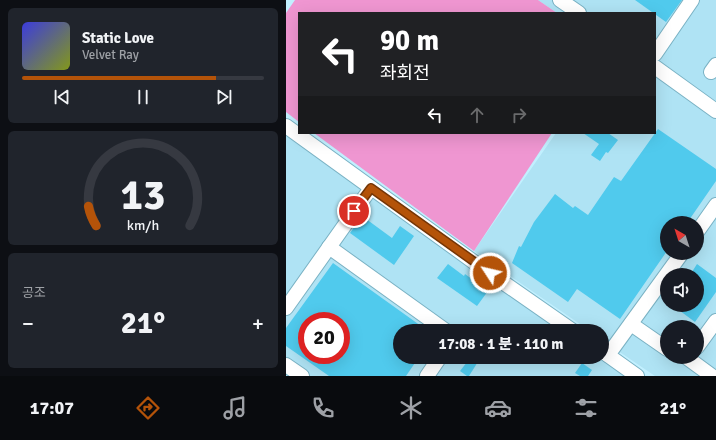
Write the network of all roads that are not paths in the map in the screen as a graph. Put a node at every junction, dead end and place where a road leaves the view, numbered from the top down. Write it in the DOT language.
graph roads {
  1 [pos="560,0"];
  2 [pos="692,0"];
  3 [pos="578,12"];
  4 [pos="656,53"];
  5 [pos="656,68"];
  6 [pos="716,111"];
  7 [pos="286,126"];
  8 [pos="371,188"];
  9 [pos="716,205"];
  10 [pos="704,222"];
  11 [pos="329,247"];
  12 [pos="677,260"];
  13 [pos="286,308"];
  14 [pos="716,321"];
  15 [pos="436,324"];
  16 [pos="563,324"];
  17 [pos="631,324"];
  18 [pos="704,337"];
  19 [pos="660,344"];
  20 [pos="609,349"];
  21 [pos="609,356"];
  22 [pos="435,364"];
  23 [pos="696,364"];
  24 [pos="286,365"];
  25 [pos="302,376"];
  26 [pos="427,376"];
  27 [pos="637,376"];
  28 [pos="712,376"];
  1 -- 3 [label="lane"];
  2 -- 4 [label="lane"];
  5 -- 6 [label="lane"];
  7 -- 8 [label="lane"];
  8 -- 11 [label="lane"];
  8 -- 16 [label="lane"];
  9 -- 10 [label="lane"];
  11 -- 13 [label="lane"];
  11 -- 15 [label="lane"];
  12 -- 17 [label="lane"];
  14 -- 18 [label="lane"];
  17 -- 19 [label="lane"];
  17 -- 20 [label="lane"];
  21 -- 27 [label="lane"];
  22 -- 26 [label="lane"];
  23 -- 28 [label="lane"];
  24 -- 25 [label="lane"];
}
